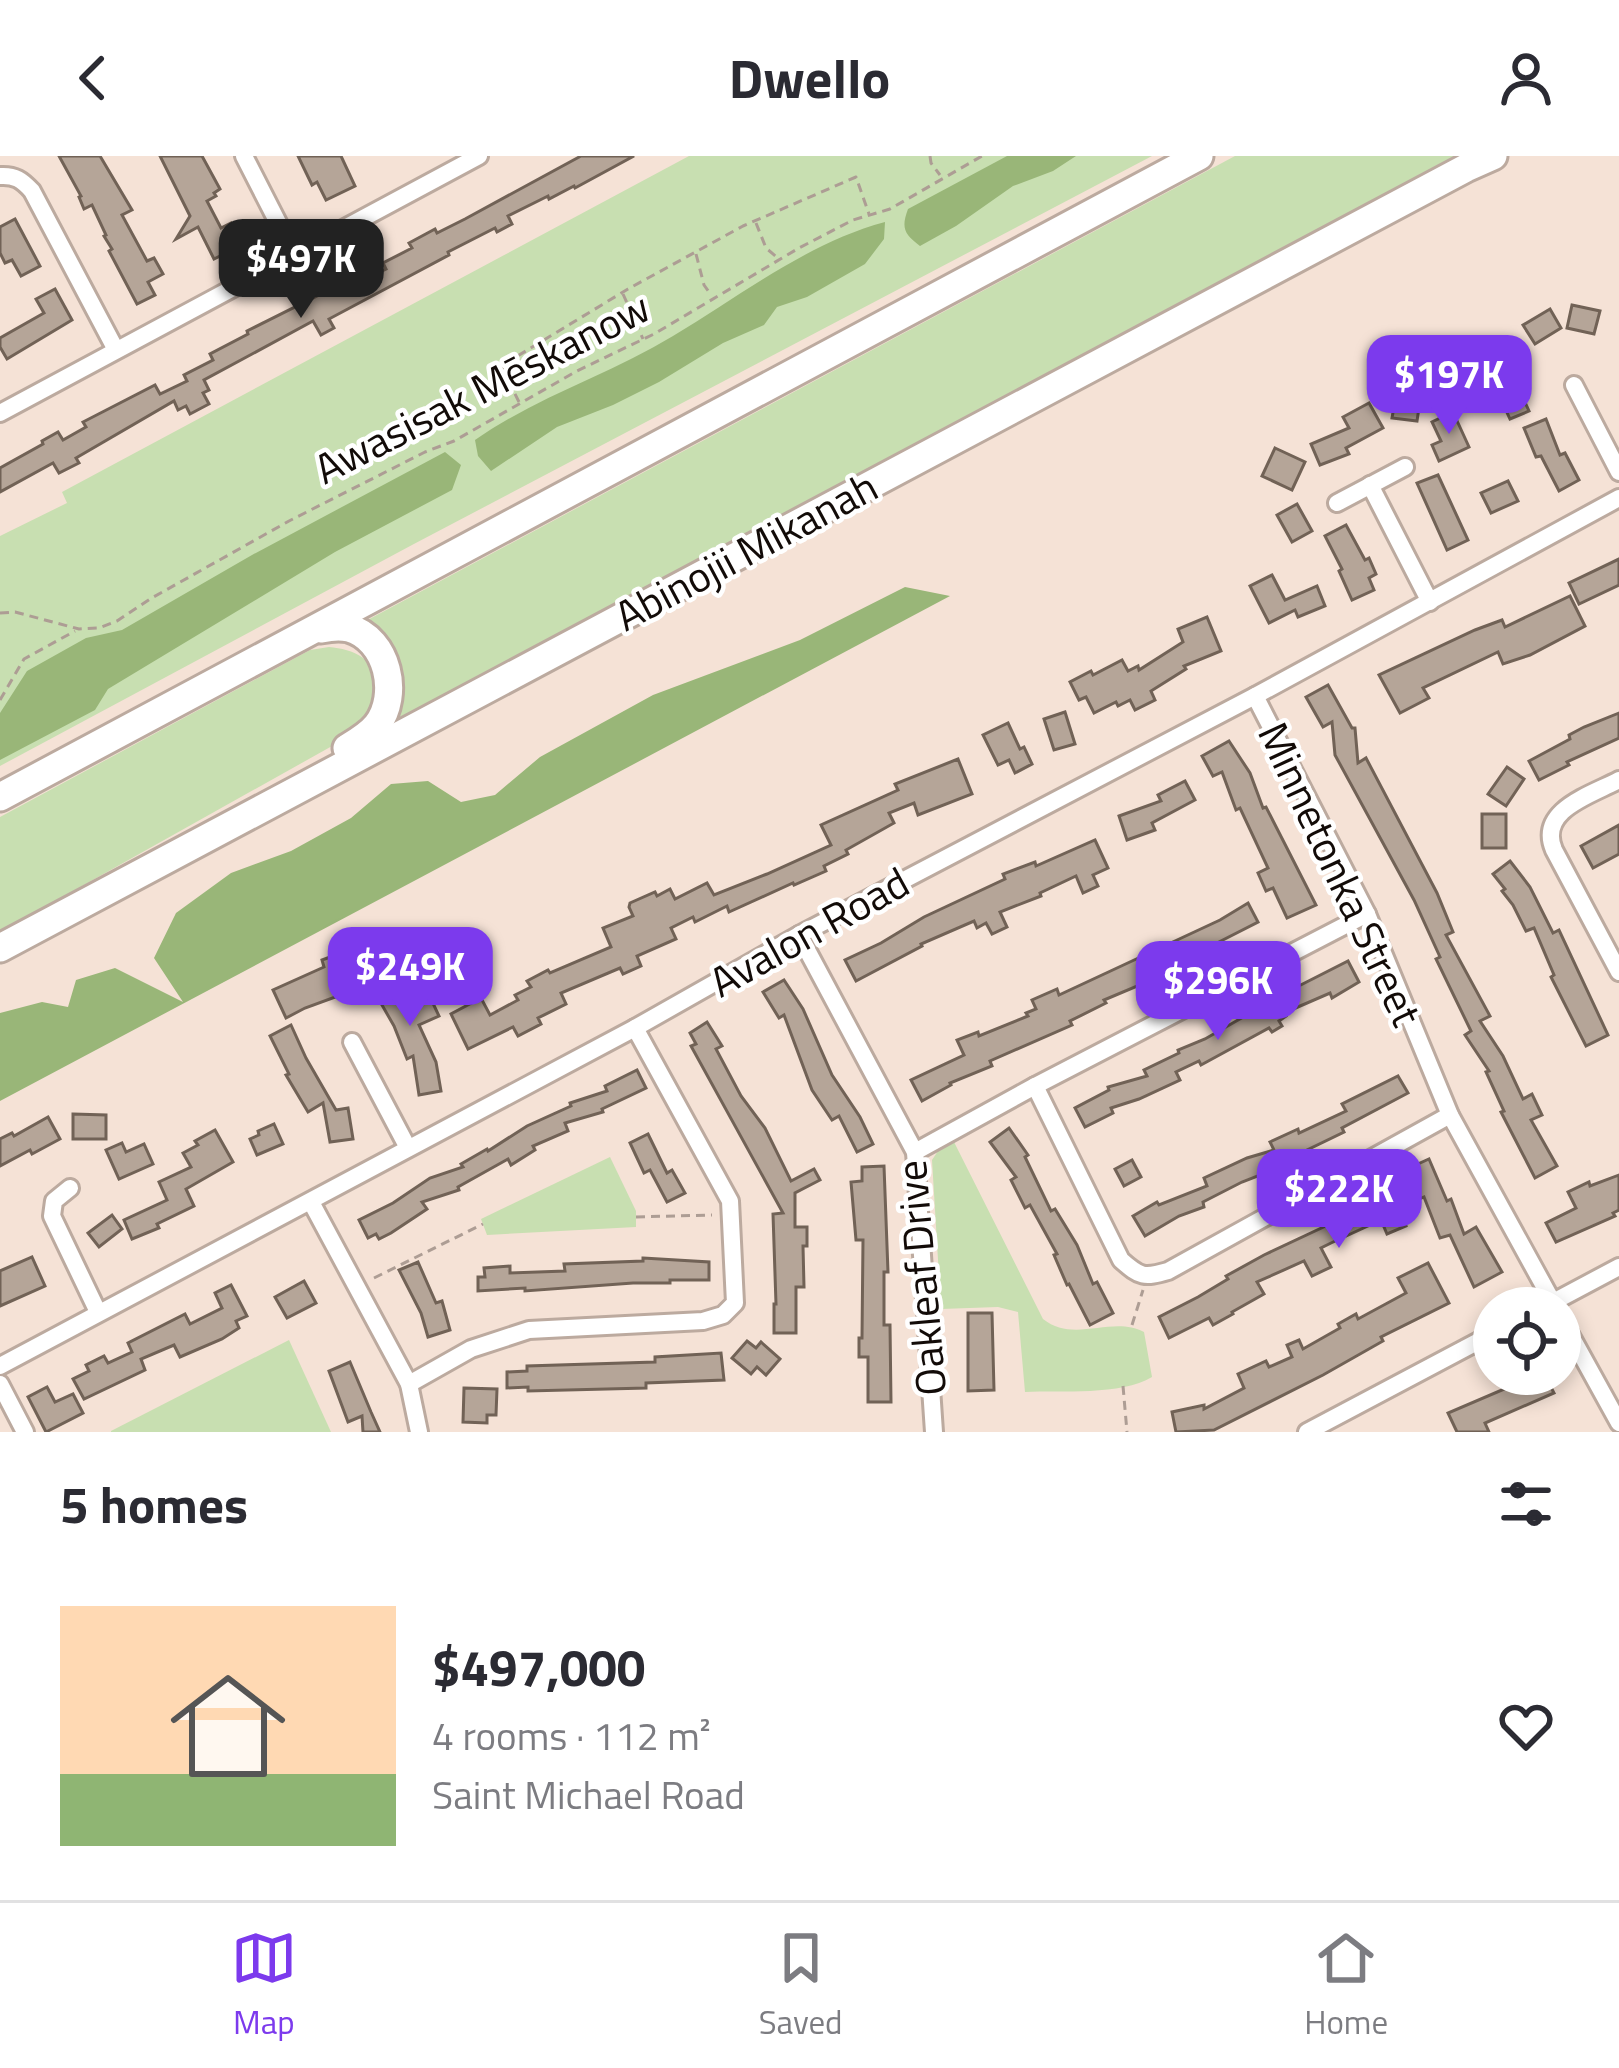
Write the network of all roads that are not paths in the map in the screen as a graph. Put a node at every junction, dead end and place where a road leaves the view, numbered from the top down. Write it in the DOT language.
graph roads {
  1 [pos="244,156"];
  2 [pos="478,156"];
  3 [pos="1199,156"];
  4 [pos="1493,156"];
  5 [pos="0,176"];
  6 [pos="294,254"];
  7 [pos="116,350"];
  8 [pos="1574,386"];
  9 [pos="0,413"];
  10 [pos="1405,467"];
  11 [pos="1619,472"];
  12 [pos="1370,485"];
  13 [pos="1619,498"];
  14 [pos="1336,503"];
  15 [pos="1430,602"];
  16 [pos="309,632"];
  17 [pos="1255,696"];
  18 [pos="1619,780"];
  19 [pos="0,797"];
  20 [pos="148,868"];
  21 [pos="1367,914"];
  22 [pos="799,935"];
  23 [pos="0,948"];
  24 [pos="1619,972"];
  25 [pos="635,1028"];
  26 [pos="352,1042"];
  27 [pos="1035,1086"];
  28 [pos="1450,1115"];
  29 [pos="408,1148"];
  30 [pos="915,1152"];
  31 [pos="70,1188"];
  32 [pos="311,1202"];
  33 [pos="1619,1267"];
  34 [pos="1540,1287"];
  35 [pos="1581,1291"];
  36 [pos="98,1312"];
  37 [pos="1473,1344"];
  38 [pos="1581,1359"];
  39 [pos="0,1366"];
  40 [pos="0,1384"];
  41 [pos="409,1384"];
  42 [pos="1619,1424"];
  43 [pos="25,1432"];
  44 [pos="419,1432"];
  45 [pos="934,1432"];
  46 [pos="1307,1432"];
  1 -- 6 [label="street"];
  2 -- 6 [label="street"];
  3 -- 16 [label="main road"];
  4 -- 20 [label="main road, Abinojii Mikanah"];
  5 -- 7 [label="street"];
  6 -- 7 [label="street"];
  7 -- 9 [label="street"];
  8 -- 11 [label="street"];
  10 -- 12 [label="street"];
  12 -- 14 [label="street"];
  12 -- 15 [label="street"];
  13 -- 15 [label="street, Avalon Road"];
  15 -- 17 [label="street, Avalon Road"];
  16 -- 19 [label="main road"];
  16 -- 20 [label="main road"];
  17 -- 21 [label="street, Minnetonka Street"];
  17 -- 22 [label="street, Avalon Road"];
  18 -- 24 [label="street"];
  20 -- 23 [label="main road, Abinojii Mikanah"];
  21 -- 27 [label="street"];
  21 -- 28 [label="street, Minnetonka Street"];
  22 -- 25 [label="street, Avalon Road"];
  22 -- 30 [label="street, Oakleaf Drive"];
  25 -- 29 [label="street, Avalon Road"];
  25 -- 41 [label="street"];
  26 -- 29 [label="street"];
  27 -- 28 [label="street"];
  27 -- 30 [label="street"];
  28 -- 34 [label="street, Minnetonka Street"];
  29 -- 32 [label="street, Avalon Road"];
  30 -- 45 [label="street, Oakleaf Drive"];
  31 -- 36 [label="street"];
  32 -- 36 [label="street, Avalon Road"];
  32 -- 41 [label="street"];
  33 -- 35 [label="street"];
  36 -- 39 [label="street, Avalon Road"];
  37 -- 46 [label="street"];
  38 -- 42 [label="street, Minnetonka Street"];
  40 -- 43 [label="street"];
  41 -- 44 [label="street"];
}
